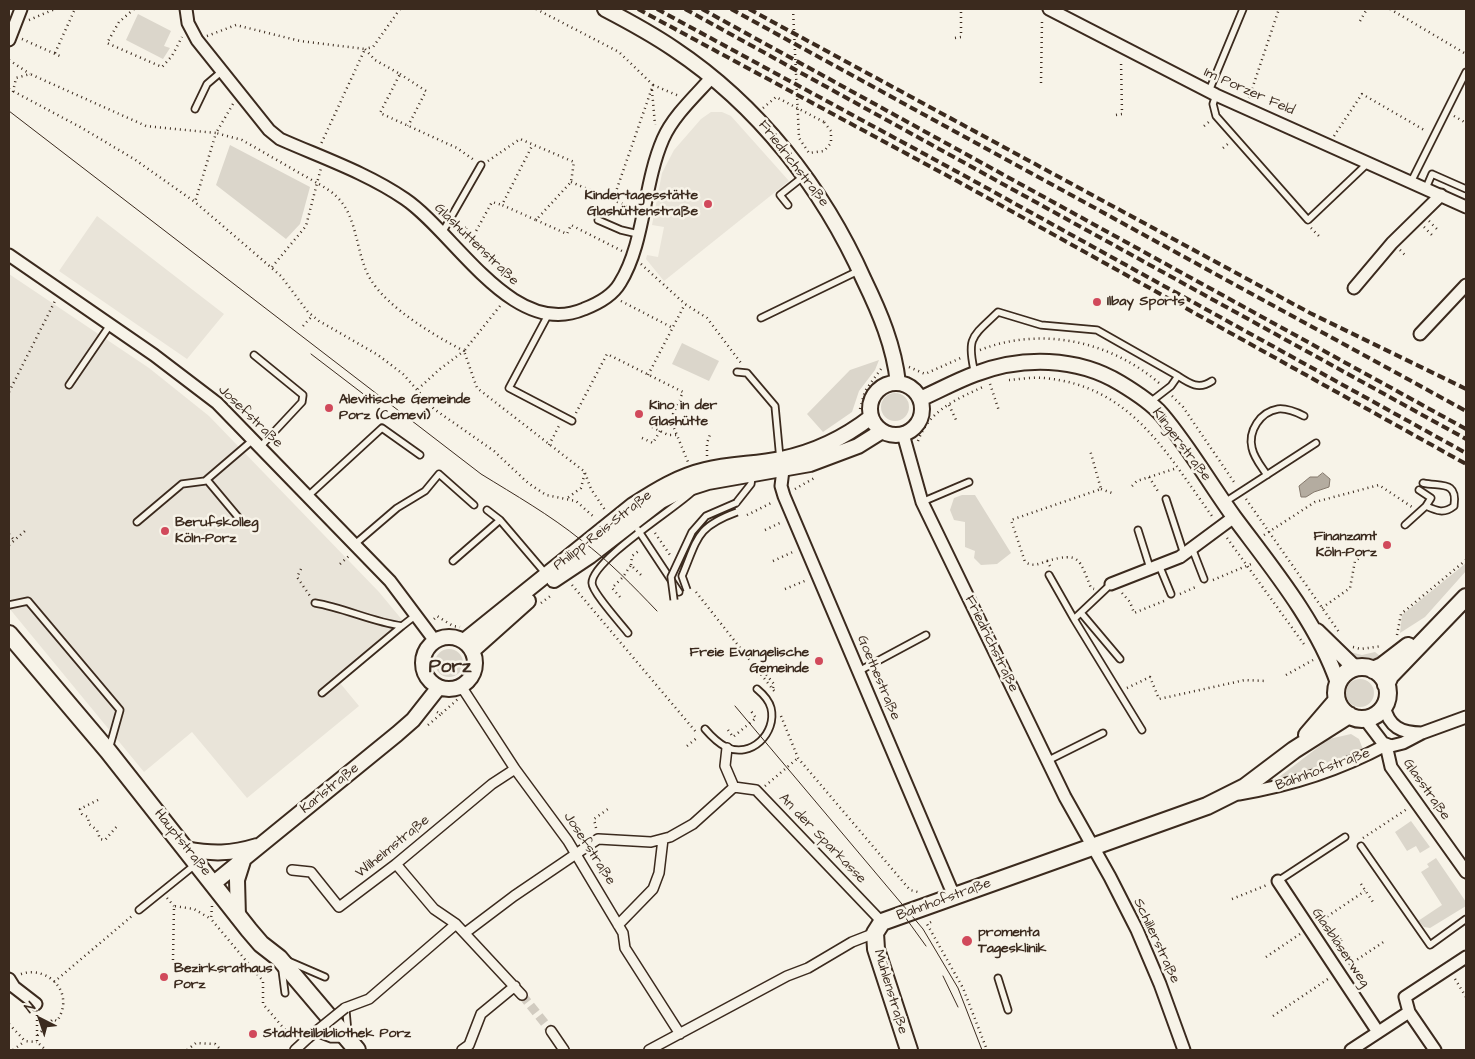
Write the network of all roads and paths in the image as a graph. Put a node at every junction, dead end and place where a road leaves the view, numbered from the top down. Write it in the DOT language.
graph roads {
  1 [pos="21,9"];
  2 [pos="55,9"];
  3 [pos="75,9"];
  4 [pos="134,9"];
  5 [pos="186,9"];
  6 [pos="400,9"];
  7 [pos="536,9"];
  8 [pos="605,9"];
  9 [pos="793,9"];
  10 [pos="961,9"];
  11 [pos="1242,9"];
  12 [pos="1279,9"];
  13 [pos="1359,9"];
  14 [pos="1390,9"];
  15 [pos="1366,10"];
  16 [pos="1045,13"];
  17 [pos="1360,21"];
  18 [pos="188,23"];
  19 [pos="10,37"];
  20 [pos="955,38"];
  21 [pos="197,40"];
  22 [pos="1036,45"];
  23 [pos="1042,45"];
  24 [pos="1121,46"];
  25 [pos="365,49"];
  26 [pos="54,53"];
  27 [pos="1466,54"];
  28 [pos="62,57"];
  29 [pos="9,60"];
  30 [pos="222,72"];
  31 [pos="1466,72"];
  32 [pos="30,74"];
  33 [pos="400,74"];
  34 [pos="712,77"];
  35 [pos="1122,81"];
  36 [pos="1036,82"];
  37 [pos="1116,82"];
  38 [pos="652,87"];
  39 [pos="9,89"];
  40 [pos="13,92"];
  41 [pos="1212,93"];
  42 [pos="239,94"];
  43 [pos="690,102"];
  44 [pos="1380,105"];
  45 [pos="1246,108"];
  46 [pos="1378,109"];
  47 [pos="195,110"];
  48 [pos="1446,111"];
  49 [pos="1116,114"];
  50 [pos="754,115"];
  51 [pos="1409,120"];
  52 [pos="1466,123"];
  53 [pos="1406,125"];
  54 [pos="408,126"];
  55 [pos="216,133"];
  56 [pos="1434,136"];
  57 [pos="663,137"];
  58 [pos="533,144"];
  59 [pos="1329,144"];
  60 [pos="320,156"];
  61 [pos="1368,163"];
  62 [pos="481,166"];
  63 [pos="804,176"];
  64 [pos="571,182"];
  65 [pos="1411,182"];
  66 [pos="318,183"];
  67 [pos="1426,188"];
  68 [pos="1466,188"];
  69 [pos="1441,195"];
  70 [pos="613,200"];
  71 [pos="195,202"];
  72 [pos="502,205"];
  73 [pos="788,205"];
  74 [pos="1466,207"];
  75 [pos="642,212"];
  76 [pos="536,220"];
  77 [pos="598,220"];
  78 [pos="442,233"];
  79 [pos="638,234"];
  80 [pos="9,255"];
  81 [pos="463,255"];
  82 [pos="634,257"];
  83 [pos="272,267"];
  84 [pos="860,270"];
  85 [pos="1466,285"];
  86 [pos="1354,288"];
  87 [pos="609,295"];
  88 [pos="56,300"];
  89 [pos="686,304"];
  90 [pos="548,315"];
  91 [pos="312,316"];
  92 [pos="761,318"];
  93 [pos="110,325"];
  94 [pos="303,326"];
  95 [pos="673,328"];
  96 [pos="1420,334"];
  97 [pos="970,354"];
  98 [pos="254,355"];
  99 [pos="897,369"];
  100 [pos="737,372"];
  101 [pos="747,372"];
  102 [pos="975,374"];
  103 [pos="648,375"];
  104 [pos="1178,376"];
  105 [pos="1008,380"];
  106 [pos="1212,381"];
  107 [pos="999,382"];
  108 [pos="898,383"];
  109 [pos="990,384"];
  110 [pos="69,385"];
  111 [pos="418,389"];
  112 [pos="1166,389"];
  113 [pos="9,392"];
  114 [pos="920,399"];
  115 [pos="1149,403"];
  116 [pos="999,411"];
  117 [pos="562,415"];
  118 [pos="865,415"];
  119 [pos="1304,416"];
  120 [pos="572,421"];
  121 [pos="956,422"];
  122 [pos="652,427"];
  123 [pos="660,431"];
  124 [pos="882,431"];
  125 [pos="903,434"];
  126 [pos="677,435"];
  127 [pos="642,438"];
  128 [pos="257,443"];
  129 [pos="1316,443"];
  130 [pos="550,445"];
  131 [pos="1090,450"];
  132 [pos="420,455"];
  133 [pos="761,461"];
  134 [pos="689,465"];
  135 [pos="782,465"];
  136 [pos="1178,468"];
  137 [pos="585,472"];
  138 [pos="752,475"];
  139 [pos="1267,475"];
  140 [pos="818,477"];
  141 [pos="1149,477"];
  142 [pos="207,480"];
  143 [pos="969,482"];
  144 [pos="1423,483"];
  145 [pos="1132,486"];
  146 [pos="1101,489"];
  147 [pos="1419,490"];
  148 [pos="655,491"];
  149 [pos="1241,492"];
  150 [pos="1112,493"];
  151 [pos="308,496"];
  152 [pos="784,496"];
  153 [pos="1166,499"];
  154 [pos="922,502"];
  155 [pos="1224,503"];
  156 [pos="474,505"];
  157 [pos="1426,506"];
  158 [pos="487,510"];
  159 [pos="737,512"];
  160 [pos="1419,512"];
  161 [pos="794,516"];
  162 [pos="1234,517"];
  163 [pos="740,518"];
  164 [pos="500,520"];
  165 [pos="606,521"];
  166 [pos="137,522"];
  167 [pos="242,523"];
  168 [pos="638,525"];
  169 [pos="1405,525"];
  170 [pos="660,526"];
  171 [pos="1220,528"];
  172 [pos="765,530"];
  173 [pos="1138,530"];
  174 [pos="25,532"];
  175 [pos="1269,532"];
  176 [pos="9,534"];
  177 [pos="1264,535"];
  178 [pos="14,540"];
  179 [pos="9,545"];
  180 [pos="806,546"];
  181 [pos="352,549"];
  182 [pos="1188,551"];
  183 [pos="1368,552"];
  184 [pos="1466,560"];
  185 [pos="453,561"];
  186 [pos="773,561"];
  187 [pos="1048,561"];
  188 [pos="340,564"];
  189 [pos="661,566"];
  190 [pos="1155,567"];
  191 [pos="301,569"];
  192 [pos="547,575"];
  193 [pos="818,575"];
  194 [pos="1048,575"];
  195 [pos="643,577"];
  196 [pos="1204,579"];
  197 [pos="570,583"];
  198 [pos="1108,588"];
  199 [pos="785,589"];
  200 [pos="687,590"];
  201 [pos="558,591"];
  202 [pos="680,592"];
  203 [pos="696,592"];
  204 [pos="1171,594"];
  205 [pos="620,597"];
  206 [pos="1466,597"];
  207 [pos="674,600"];
  208 [pos="315,603"];
  209 [pos="539,605"];
  210 [pos="9,606"];
  211 [pos="1322,608"];
  212 [pos="1082,614"];
  213 [pos="416,615"];
  214 [pos="1074,619"];
  215 [pos="1438,625"];
  216 [pos="402,626"];
  217 [pos="1312,628"];
  218 [pos="628,633"];
  219 [pos="9,634"];
  220 [pos="926,635"];
  221 [pos="1344,638"];
  222 [pos="1397,639"];
  223 [pos="435,641"];
  224 [pos="473,649"];
  225 [pos="1120,659"];
  226 [pos="760,667"];
  227 [pos="1355,668"];
  228 [pos="1374,670"];
  229 [pos="859,671"];
  230 [pos="1286,675"];
  231 [pos="1266,681"];
  232 [pos="1338,683"];
  233 [pos="1386,685"];
  234 [pos="438,687"];
  235 [pos="757,688"];
  236 [pos="773,689"];
  237 [pos="464,690"];
  238 [pos="1118,691"];
  239 [pos="322,693"];
  240 [pos="778,698"];
  241 [pos="1337,700"];
  242 [pos="1384,706"];
  243 [pos="778,708"];
  244 [pos="751,711"];
  245 [pos="1357,717"];
  246 [pos="1466,717"];
  247 [pos="705,729"];
  248 [pos="728,730"];
  249 [pos="1142,730"];
  250 [pos="1103,733"];
  251 [pos="1422,733"];
  252 [pos="700,736"];
  253 [pos="705,742"];
  254 [pos="1386,745"];
  255 [pos="687,746"];
  256 [pos="727,748"];
  257 [pos="1294,750"];
  258 [pos="108,751"];
  259 [pos="798,758"];
  260 [pos="1048,761"];
  261 [pos="515,769"];
  262 [pos="734,787"];
  263 [pos="758,792"];
  264 [pos="1229,796"];
  265 [pos="98,800"];
  266 [pos="1416,803"];
  267 [pos="608,809"];
  268 [pos="118,825"];
  269 [pos="1345,837"];
  270 [pos="598,839"];
  271 [pos="663,839"];
  272 [pos="1361,843"];
  273 [pos="262,845"];
  274 [pos="1093,847"];
  275 [pos="186,849"];
  276 [pos="575,854"];
  277 [pos="243,861"];
  278 [pos="198,863"];
  279 [pos="396,864"];
  280 [pos="292,870"];
  281 [pos="1466,872"];
  282 [pos="1278,881"];
  283 [pos="214,883"];
  284 [pos="1361,884"];
  285 [pos="950,888"];
  286 [pos="1232,898"];
  287 [pos="1373,902"];
  288 [pos="211,908"];
  289 [pos="139,910"];
  290 [pos="238,917"];
  291 [pos="211,919"];
  292 [pos="1466,919"];
  293 [pos="933,920"];
  294 [pos="456,924"];
  295 [pos="618,925"];
  296 [pos="879,927"];
  297 [pos="465,934"];
  298 [pos="1466,957"];
  299 [pos="280,958"];
  300 [pos="176,964"];
  301 [pos="1448,969"];
  302 [pos="9,978"];
  303 [pos="325,978"];
  304 [pos="998,978"];
  305 [pos="54,982"];
  306 [pos="515,986"];
  307 [pos="285,993"];
  308 [pos="522,995"];
  309 [pos="1466,997"];
  310 [pos="36,1004"];
  311 [pos="345,1009"];
  312 [pos="1008,1010"];
  313 [pos="1409,1012"];
  314 [pos="9,1024"];
  315 [pos="550,1031"];
  316 [pos="1378,1032"];
  317 [pos="680,1034"];
  318 [pos="310,1035"];
  319 [pos="25,1041"];
  320 [pos="37,1042"];
  321 [pos="352,1045"];
  322 [pos="297,1048"];
  323 [pos="13,1050"];
  324 [pos="46,1050"];
  325 [pos="187,1050"];
  326 [pos="221,1050"];
  327 [pos="462,1050"];
  328 [pos="564,1050"];
  329 [pos="649,1050"];
  330 [pos="909,1050"];
  331 [pos="987,1050"];
  332 [pos="1184,1050"];
  333 [pos="1351,1050"];
  334 [pos="1435,1050"];
  1 -- 19 [label="street"];
  2 -- 19 [label="path"];
  3 -- 26 [label="path"];
  4 -- 18 [label="path"];
  5 -- 18 [label="street, Glashüttenstraße"];
  6 -- 25 [label="path"];
  7 -- 38 [label="path"];
  8 -- 34 [label="street, Friedrichstraße"];
  9 -- 50 [label="path, bridge"];
  10 -- 20 [label="path"];
  11 -- 41 [label="lane"];
  12 -- 45 [label="path"];
  13 -- 15 [label="path"];
  14 -- 27 [label="path"];
  15 -- 17 [label="path"];
  16 -- 23 [label="path"];
  16 -- 24 [label="street, Im Porzer Feld"];
  18 -- 21 [label="street, Glashüttenstraße"];
  19 -- 26 [label="path"];
  21 -- 25 [label="path"];
  21 -- 30 [label="street, Glashüttenstraße"];
  22 -- 23 [label="path"];
  23 -- 36 [label="path"];
  24 -- 35 [label="path"];
  24 -- 41 [label="street, Im Porzer Feld"];
  25 -- 33 [label="path"];
  25 -- 60 [label="path"];
  26 -- 28 [label="path"];
  29 -- 32 [label="path"];
  30 -- 42 [label="street, Glashüttenstraße"];
  30 -- 47 [label="lane"];
  31 -- 48 [label="lane"];
  32 -- 40 [label="path"];
  32 -- 55 [label="path"];
  33 -- 54 [label="path"];
  33 -- 54 [label="path"];
  34 -- 43 [label="street, Glashüttenstraße"];
  34 -- 50 [label="street, Friedrichstraße"];
  35 -- 37 [label="path"];
  35 -- 49 [label="path"];
  38 -- 43 [label="path"];
  38 -- 57 [label="path"];
  38 -- 70 [label="path"];
  39 -- 40 [label="path"];
  40 -- 71 [label="path"];
  41 -- 45 [label="street, Im Porzer Feld"];
  41 -- 61 [label="lane"];
  42 -- 55 [label="path"];
  42 -- 60 [label="street, Glashüttenstraße"];
  43 -- 57 [label="street, Glashüttenstraße"];
  44 -- 46 [label="path"];
  44 -- 51 [label="path"];
  44 -- 59 [label="path"];
  45 -- 59 [label="street, Im Porzer Feld"];
  48 -- 52 [label="path"];
  48 -- 56 [label="lane"];
  50 -- 63 [label="street, Friedrichstraße"];
  51 -- 53 [label="path"];
  51 -- 56 [label="path"];
  54 -- 62 [label="path"];
  55 -- 66 [label="path"];
  55 -- 71 [label="path"];
  56 -- 65 [label="lane"];
  57 -- 75 [label="street, Glashüttenstraße"];
  58 -- 62 [label="path"];
  58 -- 64 [label="path"];
  58 -- 72 [label="path"];
  59 -- 61 [label="street, Im Porzer Feld"];
  60 -- 66 [label="path"];
  60 -- 78 [label="street, Glashüttenstraße"];
  61 -- 65 [label="street, Im Porzer Feld"];
  62 -- 78 [label="lane"];
  63 -- 73 [label="lane"];
  63 -- 84 [label="street, Friedrichstraße"];
  64 -- 70 [label="path"];
  64 -- 76 [label="path"];
  65 -- 67 [label="street, Im Porzer Feld"];
  66 -- 83 [label="path"];
  66 -- 111 [label="path"];
  67 -- 68 [label="lane"];
  67 -- 69 [label="street, Im Porzer Feld"];
  69 -- 74 [label="street, Im Porzer Feld"];
  69 -- 86 [label="street"];
  70 -- 75 [label="path"];
  71 -- 83 [label="path"];
  72 -- 76 [label="path"];
  72 -- 81 [label="path"];
  75 -- 79 [label="street, Glashüttenstraße"];
  76 -- 82 [label="path"];
  77 -- 79 [label="lane"];
  78 -- 81 [label="street, Glashüttenstraße"];
  79 -- 82 [label="street, Glashüttenstraße"];
  80 -- 93 [label="street, Josefstraße"];
  81 -- 90 [label="street, Glashüttenstraße"];
  82 -- 87 [label="street, Glashüttenstraße"];
  82 -- 89 [label="path"];
  83 -- 91 [label="path"];
  84 -- 92 [label="lane"];
  84 -- 99 [label="street, Friedrichstraße"];
  85 -- 96 [label="street"];
  87 -- 90 [label="street, Glashüttenstraße"];
  87 -- 95 [label="path"];
  88 -- 113 [label="path"];
  89 -- 95 [label="path"];
  89 -- 101 [label="path"];
  90 -- 117 [label="lane"];
  91 -- 94 [label="path"];
  91 -- 111 [label="path"];
  93 -- 110 [label="lane"];
  93 -- 128 [label="street, Josefstraße"];
  95 -- 103 [label="path"];
  97 -- 99 [label="path"];
  97 -- 102 [label="lane"];
  97 -- 104 [label="lane"];
  97 -- 112 [label="path"];
  98 -- 128 [label="lane"];
  99 -- 108 [label="street, Friedrichstraße"];
  99 -- 118 [label="path"];
  100 -- 101 [label="lane"];
  101 -- 135 [label="lane"];
  102 -- 114 [label="street, Klingerstraße"];
  102 -- 115 [label="street, Klingerstraße"];
  103 -- 120 [label="path"];
  103 -- 126 [label="path"];
  104 -- 106 [label="lane"];
  104 -- 112 [label="lane"];
  105 -- 136 [label="path"];
  107 -- 109 [label="path"];
  108 -- 114 [label="street"];
  108 -- 118 [label="street"];
  109 -- 116 [label="path"];
  109 -- 121 [label="path"];
  111 -- 165 [label="path"];
  112 -- 115 [label="lane"];
  112 -- 149 [label="path"];
  114 -- 125 [label="street"];
  115 -- 155 [label="street, Klingerstraße"];
  117 -- 120 [label="lane"];
  117 -- 130 [label="path"];
  118 -- 124 [label="street"];
  118 -- 135 [label="street, Philipp-Reis-Straße"];
  119 -- 139 [label="lane"];
  122 -- 123 [label="path"];
  123 -- 126 [label="path"];
  123 -- 127 [label="path"];
  124 -- 125 [label="street"];
  124 -- 135 [label="street, Philipp-Reis-Straße"];
  125 -- 154 [label="street, Friedrichstraße"];
  126 -- 134 [label="path"];
  128 -- 142 [label="lane"];
  128 -- 151 [label="street, Josefstraße"];
  129 -- 139 [label="lane"];
  131 -- 146 [label="path"];
  132 -- 151 [label="lane"];
  133 -- 135 [label="street, Philipp-Reis-Straße"];
  133 -- 138 [label="lane"];
  133 -- 148 [label="street, Philipp-Reis-Straße"];
  135 -- 138 [label="street, Philipp-Reis-Straße"];
  135 -- 152 [label="street, Goethestraße"];
  136 -- 141 [label="path"];
  136 -- 171 [label="path"];
  137 -- 165 [label="path"];
  138 -- 168 [label="street, Philipp-Reis-Straße"];
  138 -- 207 [label="lane, bridge"];
  139 -- 149 [label="lane"];
  140 -- 152 [label="path"];
  141 -- 145 [label="path"];
  141 -- 153 [label="path"];
  142 -- 166 [label="lane"];
  142 -- 167 [label="lane"];
  143 -- 154 [label="lane"];
  144 -- 157 [label="lane"];
  146 -- 150 [label="path"];
  146 -- 187 [label="path"];
  147 -- 157 [label="lane"];
  148 -- 165 [label="street, Philipp-Reis-Straße"];
  148 -- 168 [label="lane"];
  149 -- 155 [label="lane"];
  149 -- 175 [label="path"];
  151 -- 181 [label="street, Josefstraße"];
  152 -- 161 [label="street, Goethestraße"];
  152 -- 163 [label="path"];
  153 -- 182 [label="lane"];
  154 -- 260 [label="street, Friedrichstraße"];
  155 -- 162 [label="street, Klingerstraße"];
  156 -- 181 [label="lane"];
  157 -- 160 [label="lane"];
  158 -- 164 [label="lane"];
  159 -- 200 [label="lane, bridge"];
  160 -- 169 [label="lane"];
  160 -- 175 [label="path"];
  161 -- 172 [label="path"];
  161 -- 180 [label="street, Goethestraße"];
  162 -- 171 [label="street"];
  162 -- 217 [label="street, Klingerstraße"];
  164 -- 185 [label="lane"];
  164 -- 192 [label="lane"];
  165 -- 192 [label="street, Philipp-Reis-Straße"];
  168 -- 189 [label="lane"];
  168 -- 218 [label="lane"];
  168 -- 224 [label="street, Philipp-Reis-Straße"];
  170 -- 189 [label="path"];
  171 -- 182 [label="street"];
  171 -- 230 [label="path"];
  173 -- 190 [label="lane"];
  174 -- 178 [label="path"];
  175 -- 177 [label="path"];
  175 -- 211 [label="path"];
  176 -- 178 [label="path"];
  178 -- 179 [label="path"];
  180 -- 186 [label="path"];
  180 -- 193 [label="street, Goethestraße"];
  181 -- 188 [label="path"];
  181 -- 213 [label="street, Josefstraße"];
  182 -- 190 [label="street"];
  182 -- 196 [label="lane"];
  183 -- 211 [label="path"];
  184 -- 222 [label="path"];
  187 -- 194 [label="path"];
  187 -- 198 [label="path"];
  189 -- 202 [label="lane"];
  190 -- 198 [label="street"];
  190 -- 204 [label="lane"];
  191 -- 208 [label="path"];
  192 -- 224 [label="street, Philipp-Reis-Straße"];
  193 -- 199 [label="path"];
  193 -- 229 [label="street, Goethestraße"];
  194 -- 214 [label="lane"];
  195 -- 205 [label="path"];
  197 -- 252 [label="path"];
  198 -- 212 [label="lane"];
  201 -- 209 [label="path"];
  203 -- 236 [label="path"];
  206 -- 215 [label="main road"];
  208 -- 216 [label="lane"];
  210 -- 258 [label="lane"];
  211 -- 221 [label="path"];
  212 -- 214 [label="lane"];
  212 -- 225 [label="lane"];
  213 -- 216 [label="lane"];
  213 -- 223 [label="street, Josefstraße"];
  214 -- 238 [label="lane"];
  215 -- 228 [label="main road"];
  215 -- 233 [label="main road"];
  216 -- 239 [label="lane"];
  217 -- 227 [label="street, Klingerstraße"];
  217 -- 232 [label="street, Klingerstraße"];
  219 -- 258 [label="main road, Hauptstraße"];
  220 -- 229 [label="lane"];
  223 -- 224 [label="street"];
  223 -- 234 [label="street"];
  224 -- 237 [label="street"];
  224 -- 237 [label="path"];
  226 -- 236 [label="path"];
  227 -- 228 [label="main road"];
  227 -- 232 [label="main road"];
  228 -- 233 [label="main road"];
  229 -- 285 [label="street, Goethestraße"];
  231 -- 238 [label="path"];
  232 -- 241 [label="main road"];
  233 -- 242 [label="main road"];
  234 -- 237 [label="street"];
  234 -- 273 [label="street, Karlstraße"];
  235 -- 256 [label="lane"];
  236 -- 240 [label="path"];
  237 -- 261 [label="street, Josefstraße"];
  238 -- 249 [label="lane"];
  241 -- 245 [label="main road"];
  241 -- 257 [label="main road, Bahnhofstraße"];
  242 -- 245 [label="main road"];
  242 -- 251 [label="street, Bahnhofstraße"];
  243 -- 259 [label="path"];
  244 -- 248 [label="path"];
  245 -- 254 [label="street, Bahnhofstraße"];
  245 -- 257 [label="main road, Bahnhofstraße"];
  246 -- 251 [label="street, Bahnhofstraße"];
  247 -- 256 [label="lane"];
  250 -- 260 [label="lane"];
  251 -- 254 [label="street, Bahnhofstraße"];
  252 -- 253 [label="path"];
  252 -- 255 [label="path"];
  254 -- 264 [label="street, Bahnhofstraße"];
  254 -- 266 [label="street, Glasstraße"];
  256 -- 262 [label="street"];
  257 -- 264 [label="main road, Bahnhofstraße"];
  258 -- 275 [label="main road, Hauptstraße"];
  259 -- 263 [label="path"];
  259 -- 285 [label="path"];
  260 -- 274 [label="street, Friedrichstraße"];
  261 -- 276 [label="street, Josefstraße"];
  261 -- 279 [label="street, Wilhelmstraße"];
  262 -- 263 [label="street, An der Sparkasse"];
  262 -- 271 [label="street"];
  263 -- 296 [label="street, An der Sparkasse"];
  264 -- 274 [label="main road, Bahnhofstraße"];
  265 -- 268 [label="path"];
  266 -- 272 [label="path"];
  266 -- 281 [label="street, Glasstraße"];
  267 -- 270 [label="path"];
  269 -- 282 [label="lane"];
  270 -- 271 [label="street"];
  270 -- 276 [label="street"];
  271 -- 295 [label="street"];
  272 -- 292 [label="lane"];
  273 -- 275 [label="street"];
  273 -- 277 [label="street, Karlstraße"];
  274 -- 285 [label="main road, Bahnhofstraße"];
  274 -- 332 [label="street, Schillerstraße"];
  275 -- 278 [label="main road, Hauptstraße"];
  276 -- 295 [label="street, Josefstraße"];
  276 -- 297 [label="street"];
  277 -- 283 [label="street, Karlstraße"];
  277 -- 290 [label="street"];
  278 -- 283 [label="main road, Hauptstraße"];
  278 -- 289 [label="lane"];
  279 -- 280 [label="street, Wilhelmstraße"];
  279 -- 294 [label="street"];
  282 -- 286 [label="path"];
  282 -- 316 [label="street, Glasbläserweg"];
  283 -- 290 [label="main road, Hauptstraße"];
  284 -- 287 [label="path"];
  285 -- 296 [label="main road, Bahnhofstraße"];
  288 -- 291 [label="path"];
  289 -- 305 [label="path"];
  290 -- 299 [label="main road, Hauptstraße"];
  291 -- 300 [label="path"];
  291 -- 322 [label="path"];
  293 -- 331 [label="path"];
  294 -- 297 [label="street"];
  294 -- 311 [label="street"];
  295 -- 317 [label="street, Josefstraße"];
  296 -- 317 [label="street, Bahnhofstraße"];
  296 -- 330 [label="main road, Mühlenstraße"];
  297 -- 306 [label="street"];
  298 -- 301 [label="street"];
  299 -- 303 [label="lane"];
  299 -- 307 [label="lane"];
  299 -- 321 [label="main road, Hauptstraße"];
  301 -- 309 [label="path"];
  301 -- 313 [label="street"];
  302 -- 310 [label="street"];
  304 -- 312 [label="lane"];
  306 -- 308 [label="street"];
  306 -- 327 [label="street"];
  310 -- 320 [label="path"];
  311 -- 318 [label="street, bridge"];
  311 -- 321 [label="lane"];
  313 -- 316 [label="street"];
  313 -- 334 [label="street"];
  314 -- 319 [label="path"];
  315 -- 328 [label="street"];
  316 -- 333 [label="street"];
  317 -- 329 [label="street, Bahnhofstraße"];
  318 -- 321 [label="lane"];
  318 -- 322 [label="street"];
  319 -- 320 [label="path"];
  319 -- 323 [label="path"];
  320 -- 324 [label="path"];
  325 -- 326 [label="path"];
}
